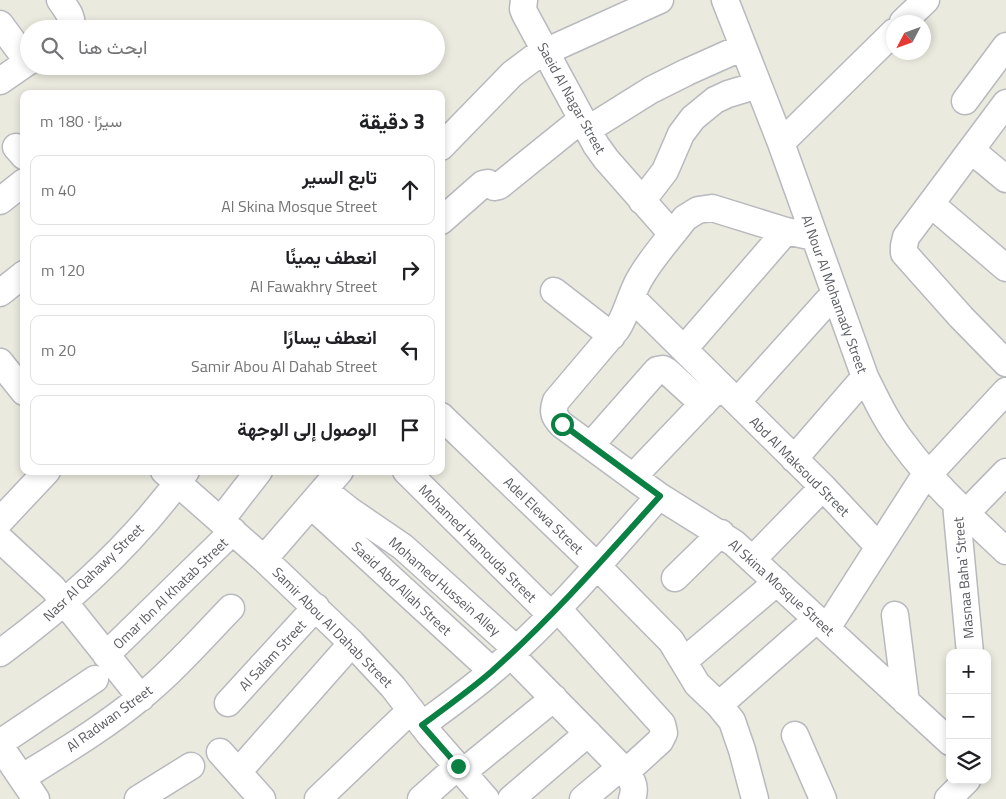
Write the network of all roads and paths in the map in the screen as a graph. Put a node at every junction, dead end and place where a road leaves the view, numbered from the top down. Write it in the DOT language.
graph roads {
  1 [pos="60,0"];
  2 [pos="524,0"];
  3 [pos="660,0"];
  4 [pos="926,0"];
  5 [pos="730,2"];
  6 [pos="910,15"];
  7 [pos="72,20"];
  8 [pos="0,24"];
  9 [pos="886,40"];
  10 [pos="1006,46"];
  11 [pos="743,47"];
  12 [pos="20,50"];
  13 [pos="546,51"];
  14 [pos="20,67"];
  15 [pos="0,81"];
  16 [pos="758,85"];
  17 [pos="965,101"];
  18 [pos="1006,103"];
  19 [pos="584,124"];
  20 [pos="781,143"];
  21 [pos="445,144"];
  22 [pos="971,150"];
  23 [pos="1006,179"];
  24 [pos="20,185"];
  25 [pos="642,200"];
  26 [pos="0,201"];
  27 [pos="931,204"];
  28 [pos="445,218"];
  29 [pos="786,231"];
  30 [pos="672,234"];
  31 [pos="814,237"];
  32 [pos="1006,268"];
  33 [pos="20,277"];
  34 [pos="554,291"];
  35 [pos="0,293"];
  36 [pos="834,294"];
  37 [pos="632,298"];
  38 [pos="612,336"];
  39 [pos="684,349"];
  40 [pos="1006,363"];
  41 [pos="865,377"];
  42 [pos="1006,391"];
  43 [pos="729,394"];
  44 [pos="703,404"];
  45 [pos="445,420"];
  46 [pos="591,445"];
  47 [pos="794,459"];
  48 [pos="1006,472"];
  49 [pos="928,473"];
  50 [pos="43,475"];
  51 [pos="176,475"];
  52 [pos="257,475"];
  53 [pos="410,475"];
  54 [pos="633,477"];
  55 [pos="823,487"];
  56 [pos="325,489"];
  57 [pos="660,496"];
  58 [pos="961,508"];
  59 [pos="0,521"];
  60 [pos="227,526"];
  61 [pos="721,533"];
  62 [pos="0,539"];
  63 [pos="879,547"];
  64 [pos="1006,551"];
  65 [pos="264,559"];
  66 [pos="753,559"];
  67 [pos="597,566"];
  68 [pos="675,578"];
  69 [pos="777,582"];
  70 [pos="66,602"];
  71 [pos="316,607"];
  72 [pos="232,608"];
  73 [pos="554,611"];
  74 [pos="895,615"];
  75 [pos="822,623"];
  76 [pos="352,643"];
  77 [pos="970,649"];
  78 [pos="0,653"];
  79 [pos="106,654"];
  80 [pos="506,658"];
  81 [pos="684,661"];
  82 [pos="95,679"];
  83 [pos="141,698"];
  84 [pos="554,698"];
  85 [pos="906,702"];
  86 [pos="228,703"];
  87 [pos="719,705"];
  88 [pos="417,717"];
  89 [pos="588,733"];
  90 [pos="795,735"];
  91 [pos="947,739"];
  92 [pos="0,745"];
  93 [pos="220,752"];
  94 [pos="191,766"];
  95 [pos="461,769"];
  96 [pos="624,769"];
  97 [pos="238,772"];
  98 [pos="963,784"];
  99 [pos="30,788"];
  100 [pos="138,799"];
  101 [pos="262,799"];
  102 [pos="318,799"];
  103 [pos="421,799"];
  104 [pos="486,799"];
  105 [pos="511,799"];
  106 [pos="583,799"];
  107 [pos="632,799"];
  108 [pos="754,799"];
  109 [pos="823,799"];
  110 [pos="948,799"];
  1 -- 7 [label="street"];
  2 -- 13 [label="street, Saeid Al Nagar Street"];
  3 -- 13 [label="street"];
  4 -- 6 [label="street"];
  5 -- 11 [label="street, Al Nour Al Mohamady Street"];
  8 -- 12 [label="street"];
  9 -- 20 [label="street"];
  10 -- 17 [label="street"];
  11 -- 16 [label="street, Al Nour Al Mohamady Street"];
  11 -- 19 [label="street"];
  13 -- 19 [label="street, Saeid Al Nagar Street"];
  13 -- 21 [label="street"];
  14 -- 15 [label="street"];
  16 -- 20 [label="street, Al Nour Al Mohamady Street"];
  16 -- 25 [label="street"];
  18 -- 22 [label="street"];
  19 -- 25 [label="street, Saeid Al Nagar Street"];
  19 -- 28 [label="street"];
  20 -- 31 [label="street, Al Nour Al Mohamady Street"];
  22 -- 23 [label="street"];
  22 -- 27 [label="street"];
  24 -- 26 [label="street"];
  25 -- 30 [label="street, Saeid Al Nagar Street"];
  27 -- 32 [label="street"];
  27 -- 40 [label="street"];
  29 -- 30 [label="street"];
  29 -- 31 [label="street"];
  29 -- 39 [label="street"];
  30 -- 37 [label="street"];
  31 -- 36 [label="street, Al Nour Al Mohamady Street"];
  33 -- 35 [label="street"];
  34 -- 38 [label="street"];
  36 -- 41 [label="street, Al Nour Al Mohamady Street"];
  36 -- 43 [label="street"];
  37 -- 38 [label="street"];
  37 -- 39 [label="street, Abd Al Maksoud Street"];
  38 -- 46 [label="street, Al Skina Mosque Street"];
  39 -- 43 [label="street, Abd Al Maksoud Street"];
  41 -- 47 [label="street"];
  41 -- 49 [label="street, Al Nour Al Mohamady Street"];
  42 -- 49 [label="street"];
  43 -- 44 [label="street"];
  43 -- 47 [label="street, Abd Al Maksoud Street"];
  44 -- 46 [label="street"];
  44 -- 54 [label="street"];
  45 -- 67 [label="street, Adel Elewa Street"];
  46 -- 54 [label="street, Al Skina Mosque Street"];
  47 -- 55 [label="street, Abd Al Maksoud Street"];
  48 -- 58 [label="street"];
  49 -- 58 [label="street, Al Nour Al Mohamady Street"];
  49 -- 63 [label="street"];
  50 -- 59 [label="street"];
  51 -- 60 [label="street, Samir Abou Al Dahab Street"];
  51 -- 70 [label="street, Nasr Al Qahawy Street"];
  52 -- 60 [label="street, Omar Ibn Al Khatab Street"];
  53 -- 73 [label="street, Mohamed Hamouda Street"];
  54 -- 57 [label="street, Al Skina Mosque Street"];
  55 -- 63 [label="street, Abd Al Maksoud Street"];
  55 -- 66 [label="street"];
  56 -- 65 [label="street"];
  56 -- 80 [label="street, Saeid Abd Allah Street"];
  57 -- 61 [label="street, Al Skina Mosque Street"];
  57 -- 67 [label="street"];
  58 -- 64 [label="street, Al Nour Al Mohamady Street"];
  58 -- 77 [label="street, Masnaa Baha' Street"];
  60 -- 65 [label="street, Samir Abou Al Dahab Street"];
  60 -- 79 [label="street, Omar Ibn Al Khatab Street"];
  61 -- 66 [label="street, Al Skina Mosque Street"];
  61 -- 68 [label="street"];
  62 -- 70 [label="street"];
  63 -- 75 [label="street"];
  65 -- 71 [label="street, Samir Abou Al Dahab Street"];
  66 -- 69 [label="street, Al Skina Mosque Street"];
  67 -- 73 [label="street"];
  67 -- 81 [label="street, Adel Elewa Street"];
  69 -- 75 [label="street, Al Skina Mosque Street"];
  69 -- 81 [label="street"];
  70 -- 78 [label="street, Nasr Al Qahawy Street"];
  70 -- 79 [label="street"];
  71 -- 76 [label="street, Samir Abou Al Dahab Street"];
  71 -- 86 [label="street, Al Salam Street"];
  72 -- 83 [label="street, Al Radwan Street"];
  73 -- 80 [label="street"];
  73 -- 96 [label="street, Mohamed Hamouda Street"];
  74 -- 85 [label="street"];
  75 -- 85 [label="street, Al Skina Mosque Street"];
  75 -- 87 [label="street"];
  76 -- 88 [label="street, Samir Abou Al Dahab Street"];
  76 -- 97 [label="street"];
  79 -- 83 [label="street"];
  80 -- 84 [label="street"];
  80 -- 88 [label="street"];
  81 -- 87 [label="street, Adel Elewa Street"];
  82 -- 92 [label="street"];
  83 -- 99 [label="street, Al Radwan Street"];
  84 -- 89 [label="street"];
  84 -- 95 [label="street"];
  85 -- 91 [label="street, Al Skina Mosque Street"];
  87 -- 108 [label="street, Adel Elewa Street"];
  88 -- 95 [label="street, Samir Abou Al Dahab Street"];
  88 -- 102 [label="street"];
  89 -- 96 [label="street"];
  89 -- 105 [label="street"];
  90 -- 109 [label="street"];
  92 -- 99 [label="street"];
  93 -- 97 [label="street"];
  94 -- 100 [label="street"];
  95 -- 103 [label="street"];
  95 -- 104 [label="street, Samir Abou Al Dahab Street"];
  96 -- 106 [label="street"];
  96 -- 107 [label="street"];
  97 -- 101 [label="street"];
  98 -- 110 [label="street"];
}
